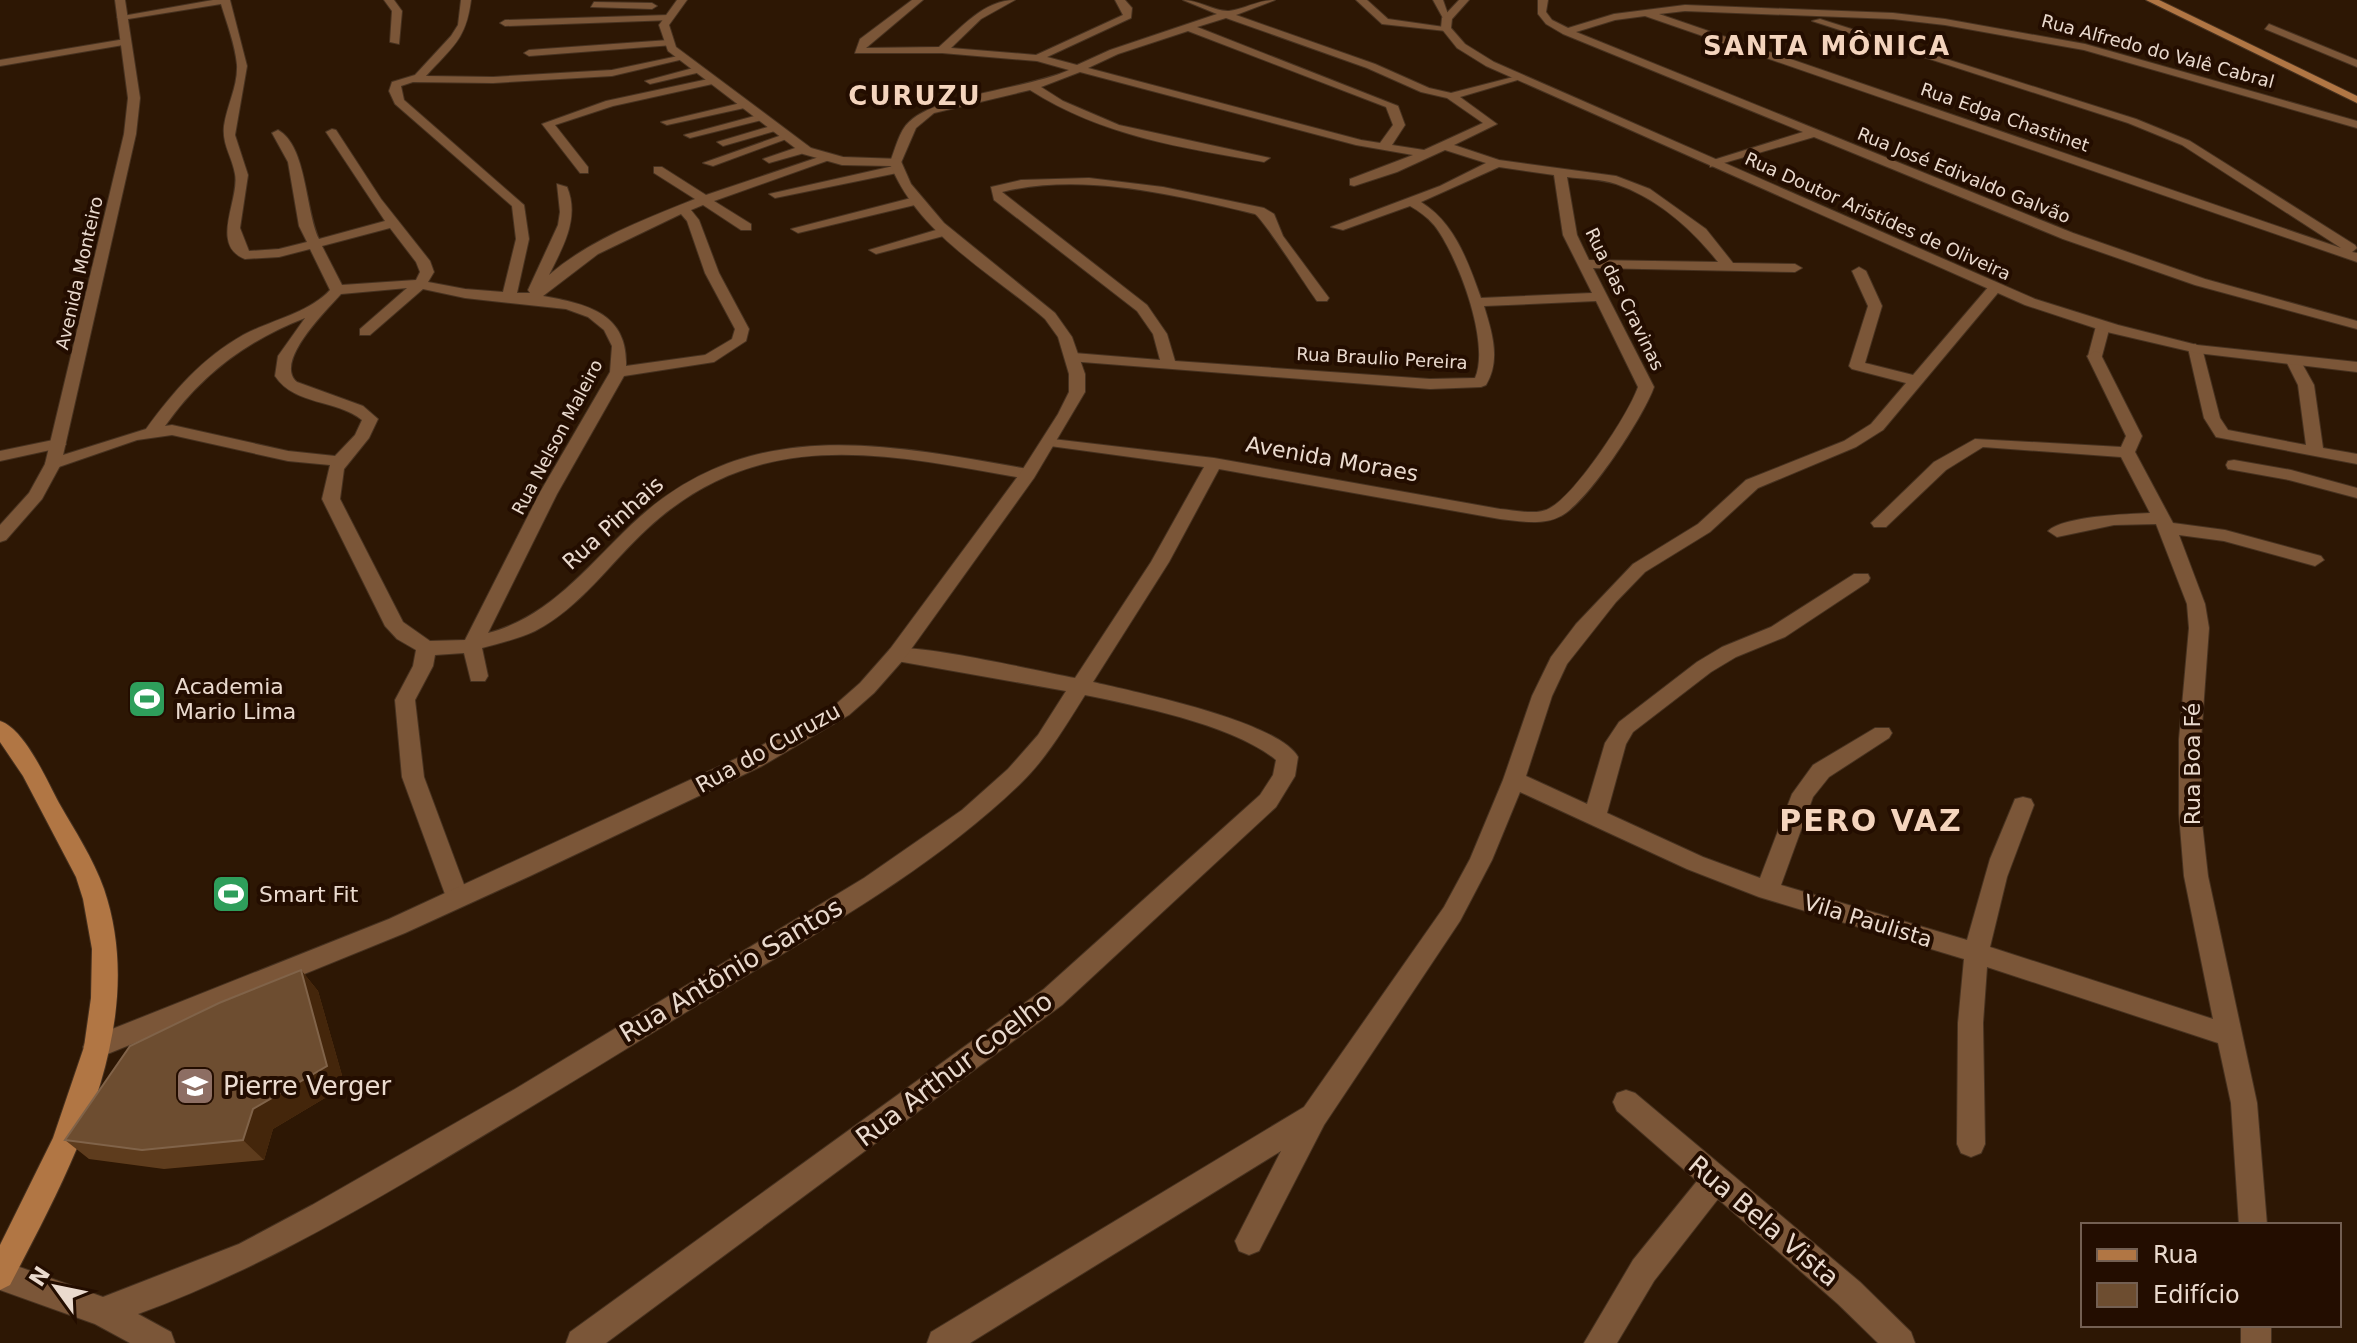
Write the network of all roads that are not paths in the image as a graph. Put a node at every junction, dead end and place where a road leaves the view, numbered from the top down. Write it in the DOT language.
graph roads {
  1 [pos="120,0"];
  2 [pos="389,0"];
  3 [pos="466,0"];
  4 [pos="918,0"];
  5 [pos="1010,0"];
  6 [pos="1120,0"];
  7 [pos="1188,0"];
  8 [pos="1270,0"];
  9 [pos="1361,0"];
  10 [pos="1438,0"];
  11 [pos="1464,0"];
  12 [pos="1543,0"];
  13 [pos="2151,0"];
  14 [pos="228,1"];
  15 [pos="679,3"];
  16 [pos="594,5"];
  17 [pos="1641,12"];
  18 [pos="1790,12"];
  19 [pos="1227,13"];
  20 [pos="122,17"];
  21 [pos="505,23"];
  22 [pos="1447,23"];
  23 [pos="1187,27"];
  24 [pos="2269,27"];
  25 [pos="667,31"];
  26 [pos="1567,32"];
  27 [pos="537,34"];
  28 [pos="125,42"];
  29 [pos="395,42"];
  30 [pos="543,45"];
  31 [pos="942,50"];
  32 [pos="529,53"];
  33 [pos="683,58"];
  34 [pos="1037,58"];
  35 [pos="0,63"];
  36 [pos="2357,64"];
  37 [pos="1079,68"];
  38 [pos="697,70"];
  39 [pos="1517,77"];
  40 [pos="413,79"];
  41 [pos="713,81"];
  42 [pos="1033,87"];
  43 [pos="725,90"];
  44 [pos="1451,96"];
  45 [pos="2357,100"];
  46 [pos="745,105"];
  47 [pos="601,106"];
  48 [pos="637,108"];
  49 [pos="762,117"];
  50 [pos="667,122"];
  51 [pos="2357,125"];
  52 [pos="775,128"];
  53 [pos="332,132"];
  54 [pos="278,133"];
  55 [pos="1813,133"];
  56 [pos="690,135"];
  57 [pos="786,137"];
  58 [pos="723,142"];
  59 [pos="1442,145"];
  60 [pos="1383,147"];
  61 [pos="804,149"];
  62 [pos="1425,154"];
  63 [pos="829,158"];
  64 [pos="1264,158"];
  65 [pos="769,159"];
  66 [pos="709,163"];
  67 [pos="1497,163"];
  68 [pos="1714,164"];
  69 [pos="897,165"];
  70 [pos="584,170"];
  71 [pos="658,170"];
  72 [pos="1560,172"];
  73 [pos="1354,182"];
  74 [pos="561,187"];
  75 [pos="775,194"];
  76 [pos="704,201"];
  77 [pos="915,201"];
  78 [pos="1411,201"];
  79 [pos="684,209"];
  80 [pos="394,223"];
  81 [pos="746,227"];
  82 [pos="1338,227"];
  83 [pos="798,229"];
  84 [pos="946,231"];
  85 [pos="316,244"];
  86 [pos="876,250"];
  87 [pos="2357,255"];
  88 [pos="1582,264"];
  89 [pos="1729,267"];
  90 [pos="1795,268"];
  91 [pos="1859,271"];
  92 [pos="420,284"];
  93 [pos="1995,288"];
  94 [pos="337,290"];
  95 [pos="509,296"];
  96 [pos="1602,297"];
  97 [pos="532,298"];
  98 [pos="1322,298"];
  99 [pos="1476,302"];
  100 [pos="325,304"];
  101 [pos="2357,325"];
  102 [pos="2103,326"];
  103 [pos="365,332"];
  104 [pos="2195,348"];
  105 [pos="2095,356"];
  106 [pos="1074,358"];
  107 [pos="2294,361"];
  108 [pos="1168,364"];
  109 [pos="2357,367"];
  110 [pos="618,372"];
  111 [pos="1918,381"];
  112 [pos="153,431"];
  113 [pos="1050,441"];
  114 [pos="58,444"];
  115 [pos="2315,449"];
  116 [pos="2127,452"];
  117 [pos="0,456"];
  118 [pos="2357,459"];
  119 [pos="338,461"];
  120 [pos="1214,463"];
  121 [pos="53,464"];
  122 [pos="2234,465"];
  123 [pos="1028,474"];
  124 [pos="1589,475"];
  125 [pos="2357,493"];
  126 [pos="1880,523"];
  127 [pos="2165,523"];
  128 [pos="2057,531"];
  129 [pos="0,536"];
  130 [pos="2315,560"];
  131 [pos="1861,578"];
  132 [pos="472,645"];
  133 [pos="897,654"];
  134 [pos="425,658"];
  135 [pos="478,676"];
  136 [pos="1082,686"];
  137 [pos="0,729"];
  138 [pos="1882,733"];
  139 [pos="1514,780"];
  140 [pos="2023,805"];
  141 [pos="1595,816"];
  142 [pos="1767,890"];
  143 [pos="457,898"];
  144 [pos="1977,953"];
  145 [pos="2232,1036"];
  146 [pos="96,1047"];
  147 [pos="1626,1102"];
  148 [pos="1314,1116"];
  149 [pos="1971,1144"];
  150 [pos="1715,1181"];
  151 [pos="2253,1223"];
  152 [pos="1249,1241"];
  153 [pos="0,1275"];
  154 [pos="103,1312"];
  155 [pos="160,1343"];
  156 [pos="581,1343"];
  157 [pos="942,1343"];
  158 [pos="1599,1343"];
  159 [pos="1900,1343"];
  1 -- 20 [label="street, Avenida Monteiro"];
  2 -- 29 [label="street"];
  3 -- 40 [label="street"];
  4 -- 31 [label="street"];
  5 -- 31 [label="street"];
  6 -- 34 [label="street"];
  7 -- 19 [label="street"];
  8 -- 19 [label="street"];
  9 -- 22 [label="street"];
  10 -- 22 [label="street, Rua Doutor Aristídes de Oliveira"];
  11 -- 22 [label="street"];
  12 -- 26 [label="street"];
  13 -- 45 [label="main road"];
  14 -- 20 [label="street"];
  14 -- 85 [label="street"];
  15 -- 16 [label="street"];
  15 -- 25 [label="street"];
  17 -- 18 [label="street, Rua Alfredo do Valê Cabral"];
  17 -- 26 [label="street, Rua Alfredo do Valê Cabral"];
  17 -- 87 [label="street, Rua Edga Chastinet"];
  18 -- 51 [label="street, Rua Alfredo do Valê Cabral"];
  18 -- 87 [label="street"];
  19 -- 23 [label="street"];
  19 -- 44 [label="street"];
  20 -- 28 [label="street, Avenida Monteiro"];
  21 -- 25 [label="street"];
  22 -- 39 [label="street, Rua Doutor Aristídes de Oliveira"];
  23 -- 37 [label="street"];
  23 -- 60 [label="street"];
  24 -- 36 [label="street"];
  25 -- 27 [label="street"];
  25 -- 30 [label="street"];
  25 -- 32 [label="street"];
  25 -- 33 [label="street"];
  26 -- 55 [label="street, Rua José Edivaldo Galvão"];
  28 -- 35 [label="street"];
  28 -- 114 [label="street, Avenida Monteiro"];
  31 -- 34 [label="street"];
  33 -- 38 [label="street"];
  33 -- 40 [label="street"];
  34 -- 37 [label="street"];
  37 -- 42 [label="street"];
  37 -- 60 [label="street"];
  38 -- 41 [label="street"];
  38 -- 47 [label="street"];
  39 -- 44 [label="street"];
  39 -- 68 [label="street, Rua Doutor Aristídes de Oliveira"];
  40 -- 95 [label="street"];
  41 -- 43 [label="street"];
  41 -- 47 [label="street"];
  42 -- 64 [label="street"];
  42 -- 69 [label="street"];
  43 -- 46 [label="street"];
  43 -- 48 [label="street"];
  44 -- 59 [label="street"];
  46 -- 49 [label="street"];
  46 -- 50 [label="street"];
  47 -- 70 [label="street"];
  49 -- 52 [label="street"];
  49 -- 56 [label="street"];
  52 -- 57 [label="street"];
  52 -- 58 [label="street"];
  53 -- 80 [label="street"];
  54 -- 85 [label="street"];
  55 -- 68 [label="street"];
  55 -- 101 [label="street, Rua José Edivaldo Galvão"];
  57 -- 61 [label="street"];
  57 -- 66 [label="street"];
  59 -- 62 [label="street"];
  59 -- 67 [label="street"];
  60 -- 62 [label="street"];
  61 -- 63 [label="street"];
  61 -- 65 [label="street"];
  62 -- 73 [label="street"];
  63 -- 69 [label="street"];
  63 -- 76 [label="street"];
  67 -- 72 [label="street"];
  67 -- 78 [label="street"];
  68 -- 93 [label="street, Rua Doutor Aristídes de Oliveira"];
  69 -- 75 [label="street"];
  69 -- 77 [label="street, Rua do Curuzu"];
  71 -- 76 [label="street"];
  72 -- 88 [label="street, Rua das Cravinas"];
  72 -- 89 [label="street"];
  74 -- 97 [label="street"];
  76 -- 79 [label="street"];
  76 -- 81 [label="street"];
  77 -- 83 [label="street"];
  77 -- 84 [label="street, Rua do Curuzu"];
  78 -- 82 [label="street"];
  78 -- 99 [label="street, Rua Braulio Pereira"];
  79 -- 97 [label="street"];
  79 -- 110 [label="street"];
  80 -- 85 [label="street"];
  80 -- 92 [label="street"];
  84 -- 86 [label="street"];
  84 -- 106 [label="street, Rua do Curuzu"];
  85 -- 94 [label="street"];
  88 -- 89 [label="street"];
  88 -- 96 [label="street, Rua das Cravinas"];
  89 -- 90 [label="street"];
  91 -- 111 [label="street"];
  92 -- 94 [label="street, Rua Nelson Maleiro"];
  92 -- 95 [label="street, Rua Nelson Maleiro"];
  92 -- 103 [label="street"];
  93 -- 102 [label="street, Rua Doutor Aristídes de Oliveira"];
  93 -- 111 [label="street"];
  94 -- 100 [label="street"];
  95 -- 97 [label="street, Rua Nelson Maleiro"];
  96 -- 99 [label="street"];
  96 -- 124 [label="street, Rua das Cravinas"];
  97 -- 110 [label="street, Rua Nelson Maleiro"];
  98 -- 108 [label="street"];
  99 -- 108 [label="street, Rua Braulio Pereira"];
  100 -- 112 [label="street"];
  100 -- 119 [label="street"];
  102 -- 104 [label="street, Rua Doutor Aristídes de Oliveira"];
  102 -- 105 [label="street, Rua Boa Fé"];
  104 -- 107 [label="street, Rua Doutor Aristídes de Oliveira"];
  104 -- 115 [label="street"];
  105 -- 116 [label="street, Rua Boa Fé"];
  106 -- 108 [label="street, Rua Braulio Pereira"];
  106 -- 113 [label="street, Rua do Curuzu"];
  107 -- 109 [label="street, Rua Doutor Aristídes de Oliveira"];
  107 -- 115 [label="street"];
  110 -- 132 [label="street, Rua Nelson Maleiro"];
  111 -- 139 [label="street"];
  112 -- 119 [label="street"];
  112 -- 121 [label="street"];
  113 -- 120 [label="street, Avenida Moraes"];
  113 -- 123 [label="street, Rua do Curuzu"];
  114 -- 117 [label="street"];
  114 -- 121 [label="street, Avenida Monteiro"];
  115 -- 118 [label="street"];
  116 -- 126 [label="street"];
  116 -- 127 [label="street, Rua Boa Fé"];
  119 -- 134 [label="street"];
  120 -- 124 [label="street, Avenida Moraes"];
  120 -- 136 [label="street, Rua Antônio Santos"];
  121 -- 129 [label="street, Avenida Monteiro"];
  122 -- 125 [label="street"];
  123 -- 132 [label="street, Rua Pinhais"];
  123 -- 133 [label="street, Rua do Curuzu"];
  127 -- 128 [label="street"];
  127 -- 130 [label="street"];
  127 -- 145 [label="street, Rua Boa Fé"];
  131 -- 141 [label="street"];
  132 -- 134 [label="street, Rua Pinhais"];
  132 -- 135 [label="street"];
  133 -- 136 [label="street"];
  133 -- 143 [label="street, Rua do Curuzu"];
  134 -- 143 [label="street"];
  136 -- 154 [label="street, Rua Antônio Santos"];
  136 -- 156 [label="street, Rua Arthur Coelho"];
  137 -- 146 [label="main road"];
  138 -- 142 [label="street"];
  139 -- 141 [label="street, Vila Paulista"];
  139 -- 148 [label="street"];
  140 -- 144 [label="street"];
  141 -- 142 [label="street, Vila Paulista"];
  142 -- 144 [label="street, Vila Paulista"];
  143 -- 146 [label="street, Rua do Curuzu"];
  144 -- 145 [label="street, Vila Paulista"];
  144 -- 149 [label="street"];
  145 -- 151 [label="street, Rua Boa Fé"];
  146 -- 153 [label="main road"];
  147 -- 150 [label="street, Rua Bela Vista"];
  148 -- 152 [label="street"];
  148 -- 157 [label="street"];
  150 -- 158 [label="street"];
  150 -- 159 [label="street, Rua Bela Vista"];
  153 -- 154 [label="street"];
  154 -- 155 [label="street"];
}
